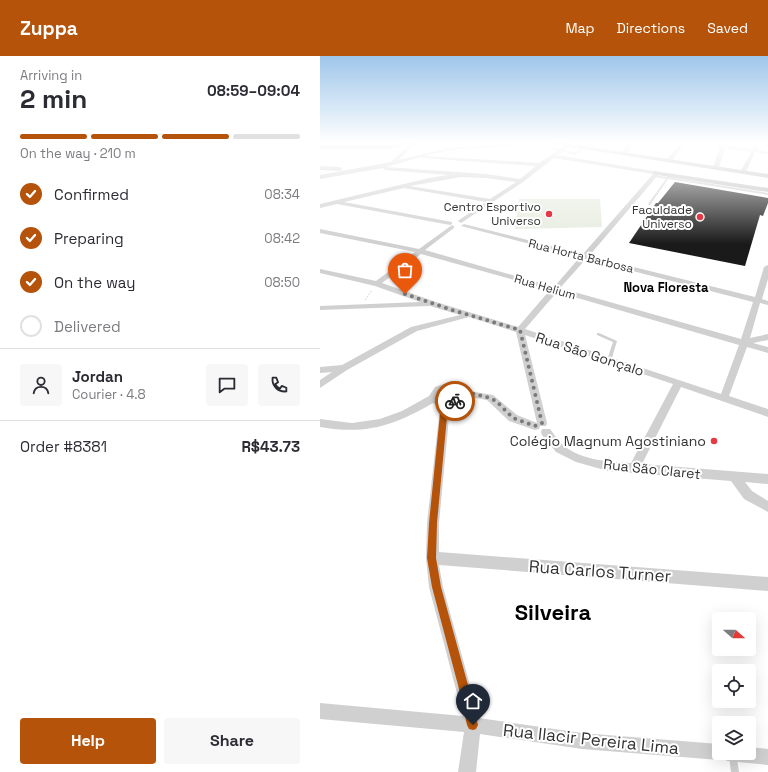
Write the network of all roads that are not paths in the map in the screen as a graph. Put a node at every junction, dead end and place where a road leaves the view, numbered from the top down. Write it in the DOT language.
graph roads {
  1 [pos="452,176"];
  2 [pos="489,176"];
  3 [pos="526,176"];
  4 [pos="654,176"];
  5 [pos="669,176"];
  6 [pos="671,176"];
  7 [pos="672,176"];
  8 [pos="520,181"];
  9 [pos="402,186"];
  10 [pos="768,190"];
  11 [pos="768,194"];
  12 [pos="320,200"];
  13 [pos="490,201"];
  14 [pos="334,202"];
  15 [pos="649,204"];
  16 [pos="320,206"];
  17 [pos="462,223"];
  18 [pos="451,225"];
  19 [pos="320,231"];
  20 [pos="420,251"];
  21 [pos="586,257"];
  22 [pos="768,267"];
  23 [pos="320,271"];
  24 [pos="377,284"];
  25 [pos="555,290"];
  26 [pos="756,300"];
  27 [pos="768,303"];
  28 [pos="433,304"];
  29 [pos="320,308"];
  30 [pos="469,315"];
  31 [pos="520,330"];
  32 [pos="598,334"];
  33 [pos="768,337"];
  34 [pos="744,343"];
  35 [pos="768,350"];
  36 [pos="609,360"];
  37 [pos="344,368"];
  38 [pos="320,370"];
  39 [pos="678,383"];
  40 [pos="320,386"];
  41 [pos="460,393"];
  42 [pos="724,398"];
  43 [pos="439,401"];
  44 [pos="768,412"];
  45 [pos="320,423"];
  46 [pos="541,427"];
  47 [pos="634,468"];
  48 [pos="735,477"];
  49 [pos="768,479"];
  50 [pos="768,507"];
  51 [pos="432,558"];
  52 [pos="768,584"];
  53 [pos="320,711"];
  54 [pos="473,725"];
  55 [pos="712,751"];
  56 [pos="756,756"];
  57 [pos="768,757"];
  58 [pos="733,760"];
  59 [pos="467,772"];
  60 [pos="735,772"];
  1 -- 9 [label="street"];
  2 -- 8 [label="street"];
  3 -- 8 [label="street"];
  4 -- 21 [label="street"];
  5 -- 15 [label="lane"];
  6 -- 11 [label="lane"];
  7 -- 10 [label="main road"];
  8 -- 13 [label="street"];
  9 -- 13 [label="street"];
  9 -- 14 [label="street"];
  12 -- 14 [label="street"];
  13 -- 17 [label="street"];
  14 -- 16 [label="street"];
  14 -- 18 [label="street"];
  17 -- 18 [label="street"];
  17 -- 21 [label="street, Rua Horta Barbosa"];
  18 -- 20 [label="street"];
  19 -- 20 [label="street, Rua Helium"];
  20 -- 24 [label="street"];
  20 -- 25 [label="street, Rua Helium"];
  21 -- 25 [label="street"];
  21 -- 26 [label="street, Rua Horta Barbosa"];
  22 -- 26 [label="street"];
  23 -- 24 [label="street, Rua São Gonçalo"];
  24 -- 28 [label="street, Rua São Gonçalo"];
  25 -- 31 [label="street"];
  25 -- 34 [label="street, Rua Helium"];
  26 -- 27 [label="street, Rua Horta Barbosa"];
  26 -- 34 [label="street"];
  28 -- 29 [label="street"];
  28 -- 30 [label="street, Rua São Gonçalo"];
  30 -- 31 [label="street, Rua São Gonçalo"];
  30 -- 37 [label="street"];
  31 -- 36 [label="street, Rua São Gonçalo"];
  31 -- 46 [label="street"];
  32 -- 36 [label="lane"];
  33 -- 34 [label="street"];
  34 -- 35 [label="street, Rua Helium"];
  34 -- 42 [label="street"];
  36 -- 39 [label="street, Rua São Gonçalo"];
  37 -- 38 [label="street"];
  37 -- 40 [label="street"];
  39 -- 42 [label="street, Rua São Gonçalo"];
  39 -- 47 [label="street"];
  41 -- 43 [label="street"];
  41 -- 43 [label="street"];
  41 -- 46 [label="street"];
  42 -- 44 [label="street, Rua São Gonçalo"];
  43 -- 45 [label="street"];
  43 -- 51 [label="street"];
  46 -- 47 [label="street, Rua São Claret"];
  47 -- 48 [label="street, Rua São Claret"];
  48 -- 49 [label="street, Rua São Claret"];
  48 -- 50 [label="street"];
  51 -- 52 [label="street, Rua Carlos Turner"];
  51 -- 54 [label="street"];
  53 -- 54 [label="street, Rua Ilacir Pereira Lima"];
  54 -- 55 [label="street, Rua Ilacir Pereira Lima"];
  54 -- 59 [label="street"];
  56 -- 57 [label="street"];
  58 -- 60 [label="lane"];
}
